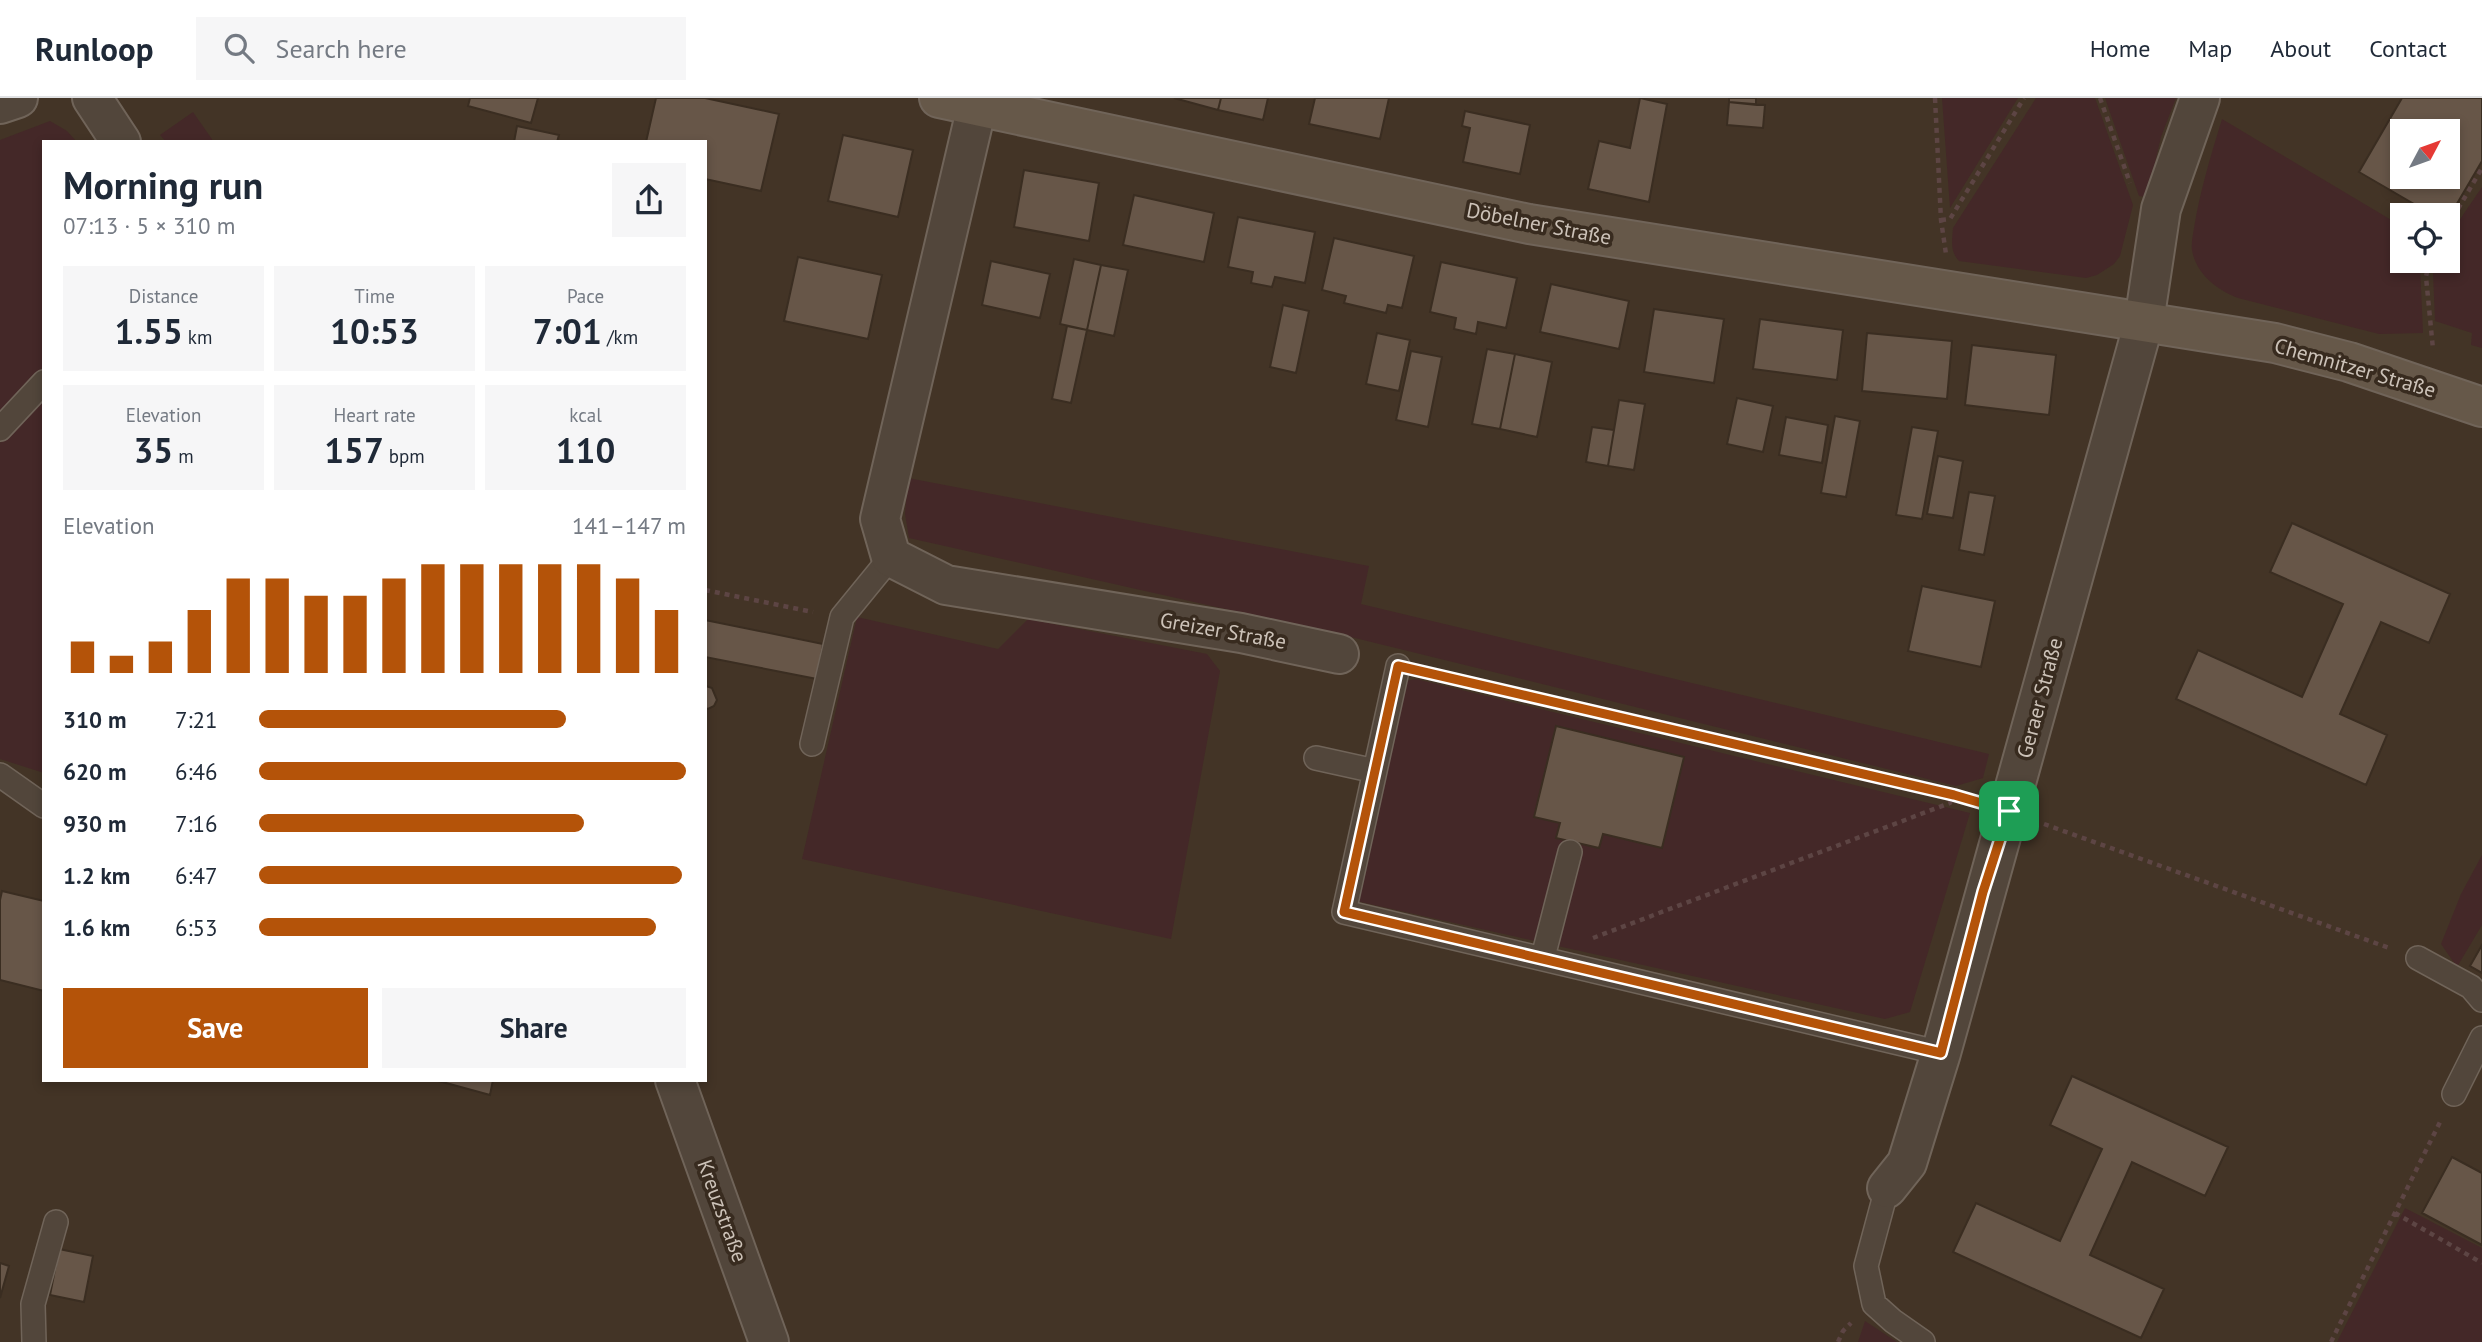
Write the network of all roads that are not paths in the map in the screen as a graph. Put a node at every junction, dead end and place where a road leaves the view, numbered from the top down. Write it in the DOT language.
graph roads {
  1 [pos="18,98"];
  2 [pos="92,98"];
  3 [pos="939,98"];
  4 [pos="2200,98"];
  5 [pos="978,102"];
  6 [pos="0,104"];
  7 [pos="120,140"];
  8 [pos="2144,322"];
  9 [pos="42,384"];
  10 [pos="2482,407"];
  11 [pos="0,429"];
  12 [pos="891,557"];
  13 [pos="1339,654"];
  14 [pos="1398,666"];
  15 [pos="812,744"];
  16 [pos="1316,758"];
  17 [pos="1375,771"];
  18 [pos="0,775"];
  19 [pos="42,805"];
  20 [pos="1570,852"];
  21 [pos="1543,957"];
  22 [pos="2418,958"];
  23 [pos="2482,1000"];
  24 [pos="2482,1038"];
  25 [pos="1941,1053"];
  26 [pos="676,1082"];
  27 [pos="2454,1094"];
  28 [pos="1887,1188"];
  29 [pos="55,1222"];
  30 [pos="34,1342"];
  31 [pos="769,1342"];
  32 [pos="1923,1342"];
  1 -- 6 [label="street"];
  2 -- 7 [label="street"];
  3 -- 5 [label="street, Döbelner Straße"];
  4 -- 8 [label="street, Geraer Straße"];
  5 -- 8 [label="street, Döbelner Straße"];
  5 -- 12 [label="street"];
  8 -- 10 [label="street, Chemnitzer Straße"];
  8 -- 25 [label="street, Geraer Straße"];
  9 -- 11 [label="lane"];
  12 -- 13 [label="street, Greizer Straße"];
  12 -- 15 [label="lane"];
  14 -- 17 [label="lane"];
  16 -- 17 [label="lane"];
  17 -- 21 [label="lane"];
  18 -- 19 [label="lane"];
  20 -- 21 [label="lane"];
  21 -- 25 [label="lane"];
  22 -- 23 [label="lane"];
  24 -- 27 [label="lane"];
  25 -- 28 [label="street, Geraer Straße"];
  26 -- 31 [label="street, Kreuzstraße"];
  28 -- 32 [label="lane"];
  29 -- 30 [label="lane"];
}
